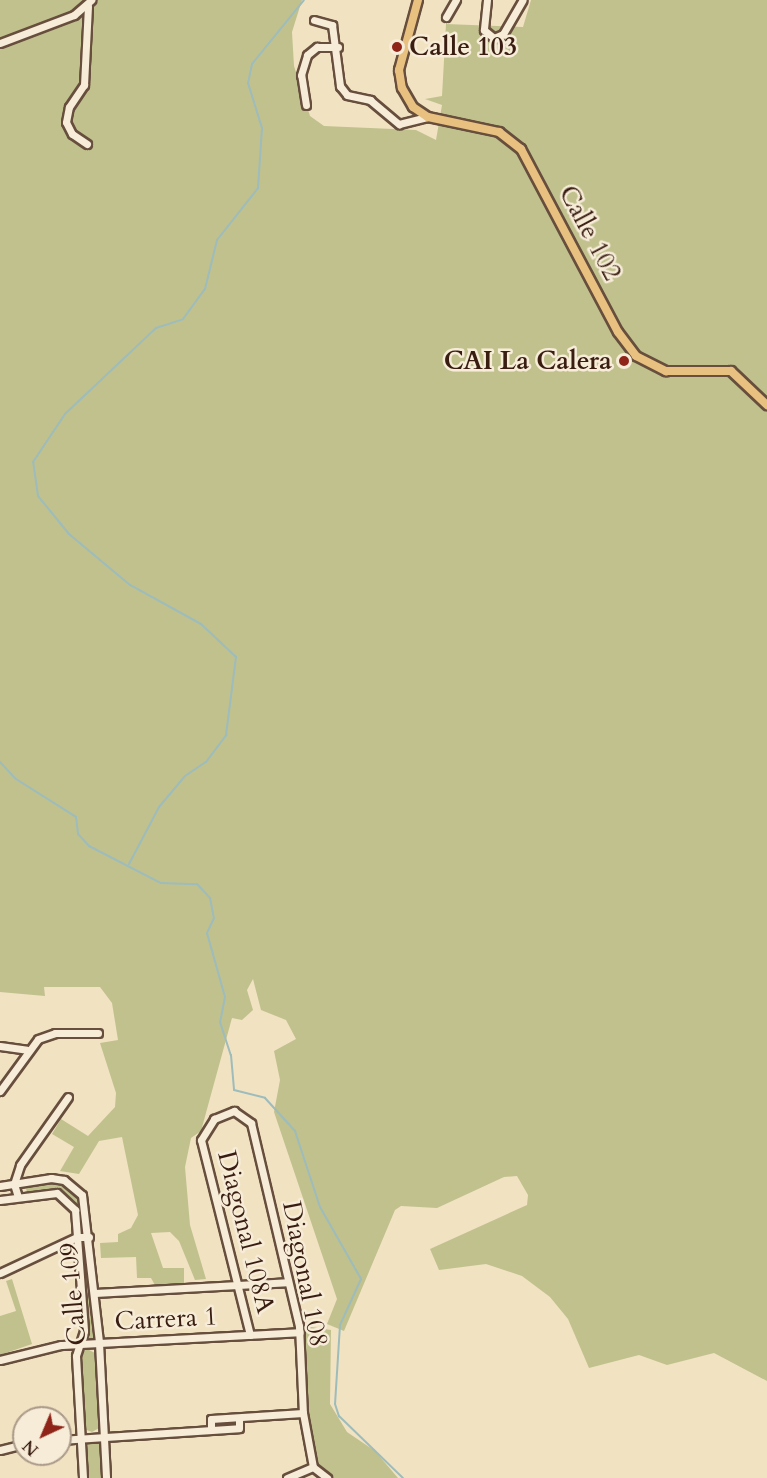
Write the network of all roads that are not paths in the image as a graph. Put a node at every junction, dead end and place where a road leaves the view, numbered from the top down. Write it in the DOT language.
graph roads {
  1 [pos="418,0"];
  2 [pos="456,0"];
  3 [pos="487,0"];
  4 [pos="523,0"];
  5 [pos="90,3"];
  6 [pos="446,17"];
  7 [pos="314,20"];
  8 [pos="0,43"];
  9 [pos="338,47"];
  10 [pos="306,105"];
  11 [pos="428,117"];
  12 [pos="87,144"];
  13 [pos="766,404"];
  14 [pos="98,1033"];
  15 [pos="0,1046"];
  16 [pos="27,1050"];
  17 [pos="0,1091"];
  18 [pos="68,1097"];
  19 [pos="223,1112"];
  20 [pos="14,1184"];
  21 [pos="0,1186"];
  22 [pos="18,1197"];
  23 [pos="0,1200"];
  24 [pos="77,1237"];
  25 [pos="89,1237"];
  26 [pos="0,1273"];
  27 [pos="288,1282"];
  28 [pos="236,1285"];
  29 [pos="94,1293"];
  30 [pos="300,1332"];
  31 [pos="250,1335"];
  32 [pos="99,1343"];
  33 [pos="80,1344"];
  34 [pos="0,1360"];
  35 [pos="303,1413"];
  36 [pos="104,1436"];
  37 [pos="81,1438"];
  38 [pos="72,1439"];
  39 [pos="313,1467"];
  40 [pos="83,1478"];
  41 [pos="106,1478"];
  42 [pos="287,1478"];
  43 [pos="327,1478"];
  1 -- 11 [label="main road"];
  2 -- 6 [label="street"];
  3 -- 4 [label="street"];
  5 -- 8 [label="street"];
  5 -- 12 [label="street"];
  7 -- 9 [label="street"];
  9 -- 10 [label="street"];
  9 -- 11 [label="street"];
  11 -- 13 [label="main road, Calle 102"];
  14 -- 16 [label="street"];
  15 -- 16 [label="street"];
  16 -- 17 [label="street"];
  18 -- 20 [label="street"];
  19 -- 27 [label="street, Diagonal 108"];
  19 -- 28 [label="street, Diagonal 108A"];
  20 -- 21 [label="street, Calle 109"];
  20 -- 22 [label="street"];
  20 -- 25 [label="street, Calle 109"];
  22 -- 23 [label="street, Calle 109"];
  22 -- 24 [label="street, Calle 109"];
  24 -- 25 [label="street"];
  24 -- 26 [label="street"];
  24 -- 33 [label="street, Calle 109"];
  25 -- 29 [label="street, Calle 109"];
  27 -- 28 [label="street"];
  27 -- 30 [label="street, Diagonal 108"];
  28 -- 29 [label="street"];
  28 -- 31 [label="street, Diagonal 108A"];
  29 -- 32 [label="street, Calle 109"];
  30 -- 31 [label="street, Carrera 1"];
  30 -- 35 [label="street, Diagonal 108"];
  31 -- 32 [label="street, Carrera 1"];
  32 -- 33 [label="street, Carrera 1"];
  32 -- 36 [label="street, Calle 109"];
  33 -- 34 [label="street, Carrera 1"];
  33 -- 37 [label="street, Calle 109"];
  35 -- 36 [label="street"];
  35 -- 39 [label="street, Diagonal 108"];
  36 -- 37 [label="street"];
  36 -- 41 [label="street, Calle 109"];
  37 -- 38 [label="street"];
  37 -- 40 [label="street, Calle 109"];
  39 -- 42 [label="street"];
  39 -- 43 [label="street"];
}
